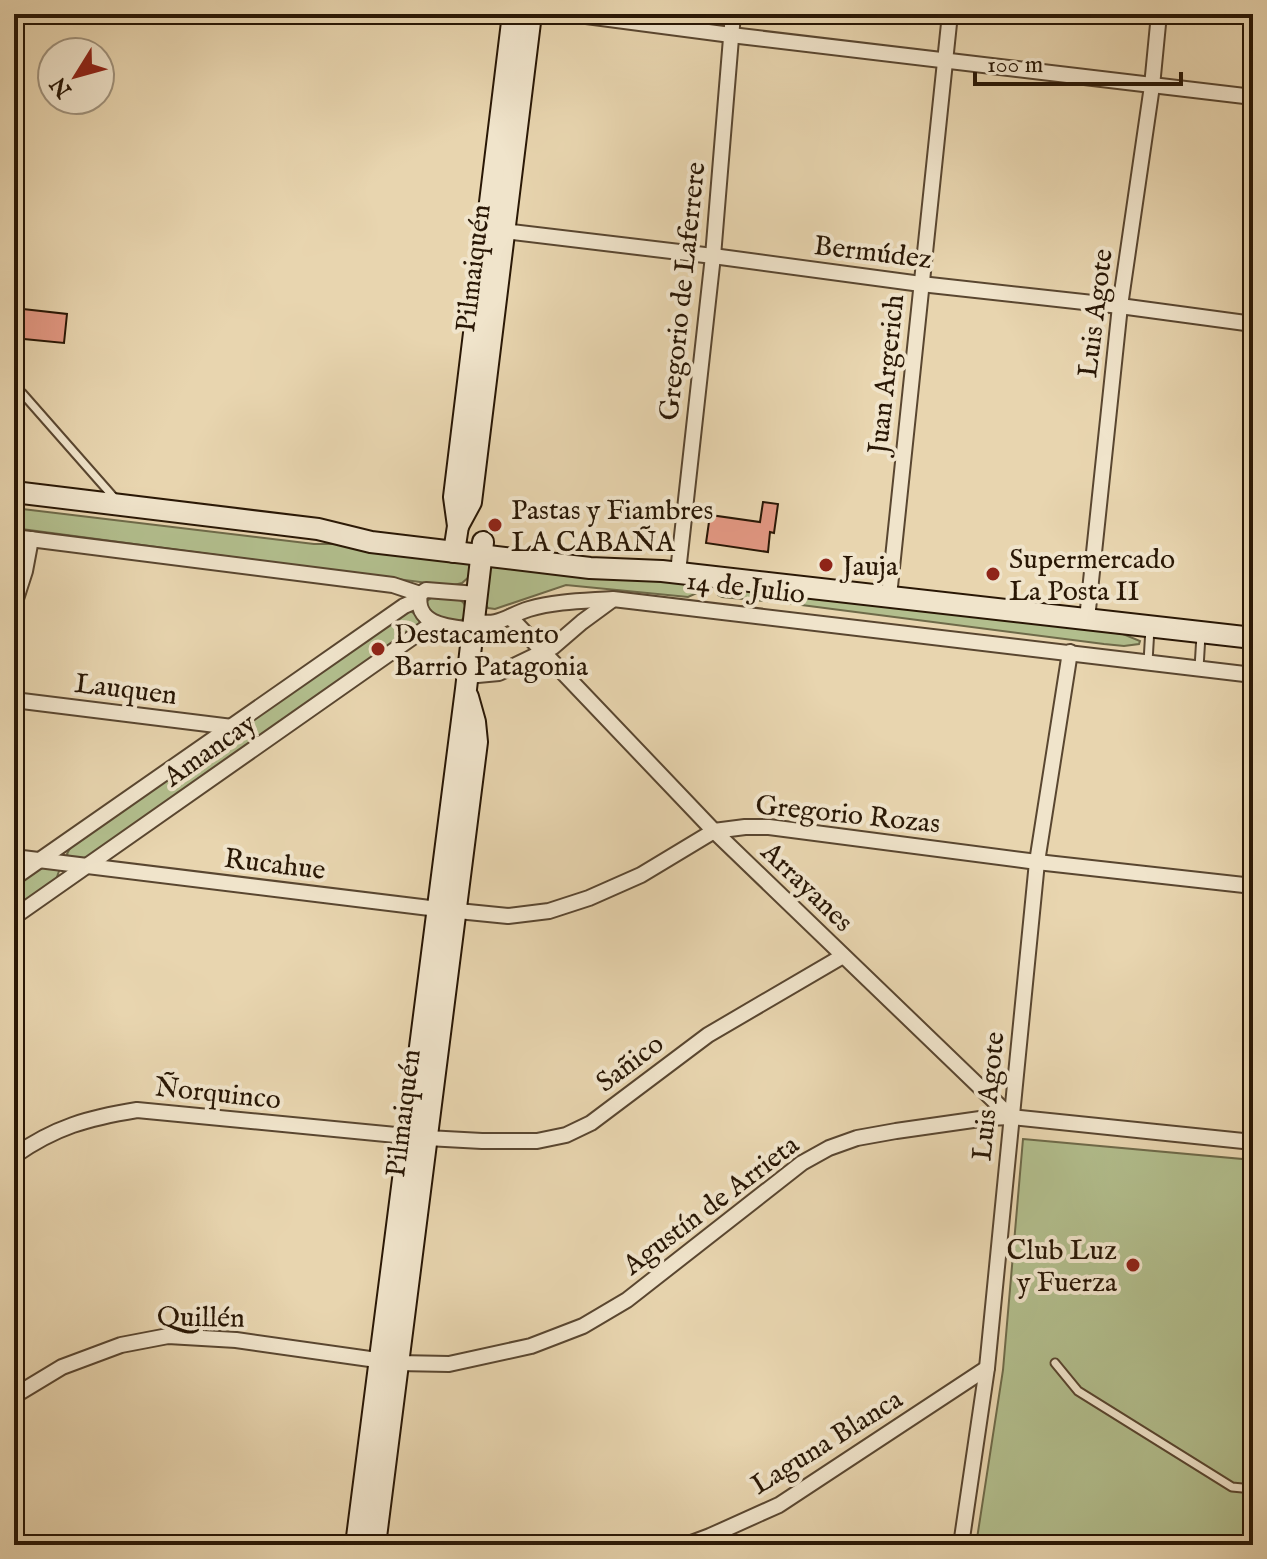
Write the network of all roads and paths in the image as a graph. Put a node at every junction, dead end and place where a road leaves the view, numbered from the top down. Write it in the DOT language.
graph roads {
  1 [pos="513,14"];
  2 [pos="531,14"];
  3 [pos="571,14"];
  4 [pos="733,14"];
  5 [pos="950,14"];
  6 [pos="1159,14"];
  7 [pos="731,35"];
  8 [pos="945,61"];
  9 [pos="1152,86"];
  10 [pos="1253,97"];
  11 [pos="496,230"];
  12 [pos="713,256"];
  13 [pos="921,284"];
  14 [pos="1120,306"];
  15 [pos="1253,324"];
  16 [pos="14,392"];
  17 [pos="14,492"];
  18 [pos="121,505"];
  19 [pos="14,537"];
  20 [pos="31,539"];
  21 [pos="456,539"];
  22 [pos="482,548"];
  23 [pos="670,571"];
  24 [pos="477,594"];
  25 [pos="889,596"];
  26 [pos="419,597"];
  27 [pos="613,599"];
  28 [pos="14,605"];
  29 [pos="510,617"];
  30 [pos="1087,619"];
  31 [pos="433,623"];
  32 [pos="473,626"];
  33 [pos="1150,626"];
  34 [pos="1202,632"];
  35 [pos="1253,638"];
  36 [pos="542,652"];
  37 [pos="1070,652"];
  38 [pos="1148,662"];
  39 [pos="1199,668"];
  40 [pos="1253,675"];
  41 [pos="467,682"];
  42 [pos="14,700"];
  43 [pos="232,727"];
  44 [pos="714,831"];
  45 [pos="14,857"];
  46 [pos="39,860"];
  47 [pos="1037,862"];
  48 [pos="89,865"];
  49 [pos="14,878"];
  50 [pos="1253,886"];
  51 [pos="447,910"];
  52 [pos="14,917"];
  53 [pos="843,956"];
  54 [pos="1011,1117"];
  55 [pos="418,1137"];
  56 [pos="1253,1142"];
  57 [pos="14,1156"];
  58 [pos="389,1362"];
  59 [pos="1055,1363"];
  60 [pos="987,1368"];
  61 [pos="14,1396"];
  62 [pos="1253,1489"];
  63 [pos="356,1545"];
  64 [pos="375,1545"];
  65 [pos="686,1545"];
  66 [pos="961,1545"];
  1 -- 11 [label="main road, Pilmaiquén"];
  2 -- 11 [label="main road, Pilmaiquén"];
  3 -- 7 [label="street"];
  4 -- 7 [label="street, Gregorio de Laferrere"];
  5 -- 8 [label="street, Juan Argerich"];
  6 -- 9 [label="street, Luis Agote"];
  7 -- 8 [label="street"];
  7 -- 12 [label="street, Gregorio de Laferrere"];
  8 -- 9 [label="street"];
  8 -- 13 [label="street, Juan Argerich"];
  9 -- 10 [label="street"];
  9 -- 14 [label="street, Luis Agote"];
  11 -- 12 [label="street, Bermúdez"];
  11 -- 21 [label="main road, Pilmaiquén"];
  12 -- 13 [label="street, Bermúdez"];
  12 -- 23 [label="street, Gregorio de Laferrere"];
  13 -- 14 [label="street, Bermúdez"];
  13 -- 25 [label="street, Juan Argerich"];
  14 -- 15 [label="street, Bermúdez"];
  14 -- 30 [label="street, Luis Agote"];
  16 -- 18 [label="lane"];
  17 -- 18 [label="main road, 14 de Julio"];
  18 -- 21 [label="main road, 14 de Julio"];
  19 -- 20 [label="street"];
  20 -- 26 [label="street"];
  20 -- 28 [label="street"];
  21 -- 22 [label="main road, 14 de Julio"];
  22 -- 23 [label="main road, 14 de Julio"];
  22 -- 24 [label="main road, Pilmaiquén"];
  23 -- 25 [label="main road, 14 de Julio"];
  24 -- 26 [label="street"];
  24 -- 32 [label="main road, Pilmaiquén"];
  25 -- 30 [label="main road, 14 de Julio"];
  26 -- 31 [label="street"];
  26 -- 43 [label="street, Amancay"];
  27 -- 29 [label="street, 14 de Julio"];
  27 -- 36 [label="street"];
  27 -- 37 [label="street, 14 de Julio"];
  29 -- 32 [label="street, 14 de Julio"];
  29 -- 36 [label="street, Arrayanes"];
  30 -- 33 [label="main road, 14 de Julio"];
  31 -- 32 [label="street, 14 de Julio"];
  31 -- 48 [label="street, Amancay"];
  32 -- 41 [label="main road, Pilmaiquén"];
  33 -- 34 [label="main road, 14 de Julio"];
  33 -- 38 [label="lane"];
  34 -- 35 [label="main road, 14 de Julio"];
  34 -- 39 [label="lane"];
  36 -- 41 [label="street"];
  36 -- 44 [label="street, Arrayanes"];
  37 -- 38 [label="street, 14 de Julio"];
  37 -- 47 [label="street, Luis Agote"];
  38 -- 39 [label="street, 14 de Julio"];
  39 -- 40 [label="street, 14 de Julio"];
  41 -- 51 [label="main road, Pilmaiquén"];
  42 -- 43 [label="street, Lauquen"];
  43 -- 46 [label="street, Amancay"];
  44 -- 47 [label="street, Gregorio Rozas"];
  44 -- 51 [label="street, Gregorio Rozas"];
  44 -- 53 [label="street, Arrayanes"];
  45 -- 46 [label="street, Rucahue"];
  46 -- 48 [label="street, Rucahue"];
  46 -- 49 [label="street, Amancay"];
  47 -- 50 [label="street, Gregorio Rozas"];
  47 -- 54 [label="street, Luis Agote"];
  48 -- 51 [label="street, Rucahue"];
  48 -- 52 [label="street, Amancay"];
  51 -- 55 [label="main road, Pilmaiquén"];
  53 -- 54 [label="street, Arrayanes"];
  53 -- 55 [label="street, Sañico"];
  54 -- 56 [label="street, Agustín de Arrieta"];
  54 -- 58 [label="street, Agustín de Arrieta"];
  54 -- 60 [label="street, Luis Agote"];
  55 -- 57 [label="street, Ñorquinco"];
  55 -- 58 [label="main road, Pilmaiquén"];
  58 -- 61 [label="street, Quillén"];
  58 -- 63 [label="main road, Pilmaiquén"];
  58 -- 64 [label="main road, Pilmaiquén"];
  59 -- 62 [label="lane"];
  60 -- 65 [label="street, Laguna Blanca"];
  60 -- 66 [label="street, Luis Agote"];
}
